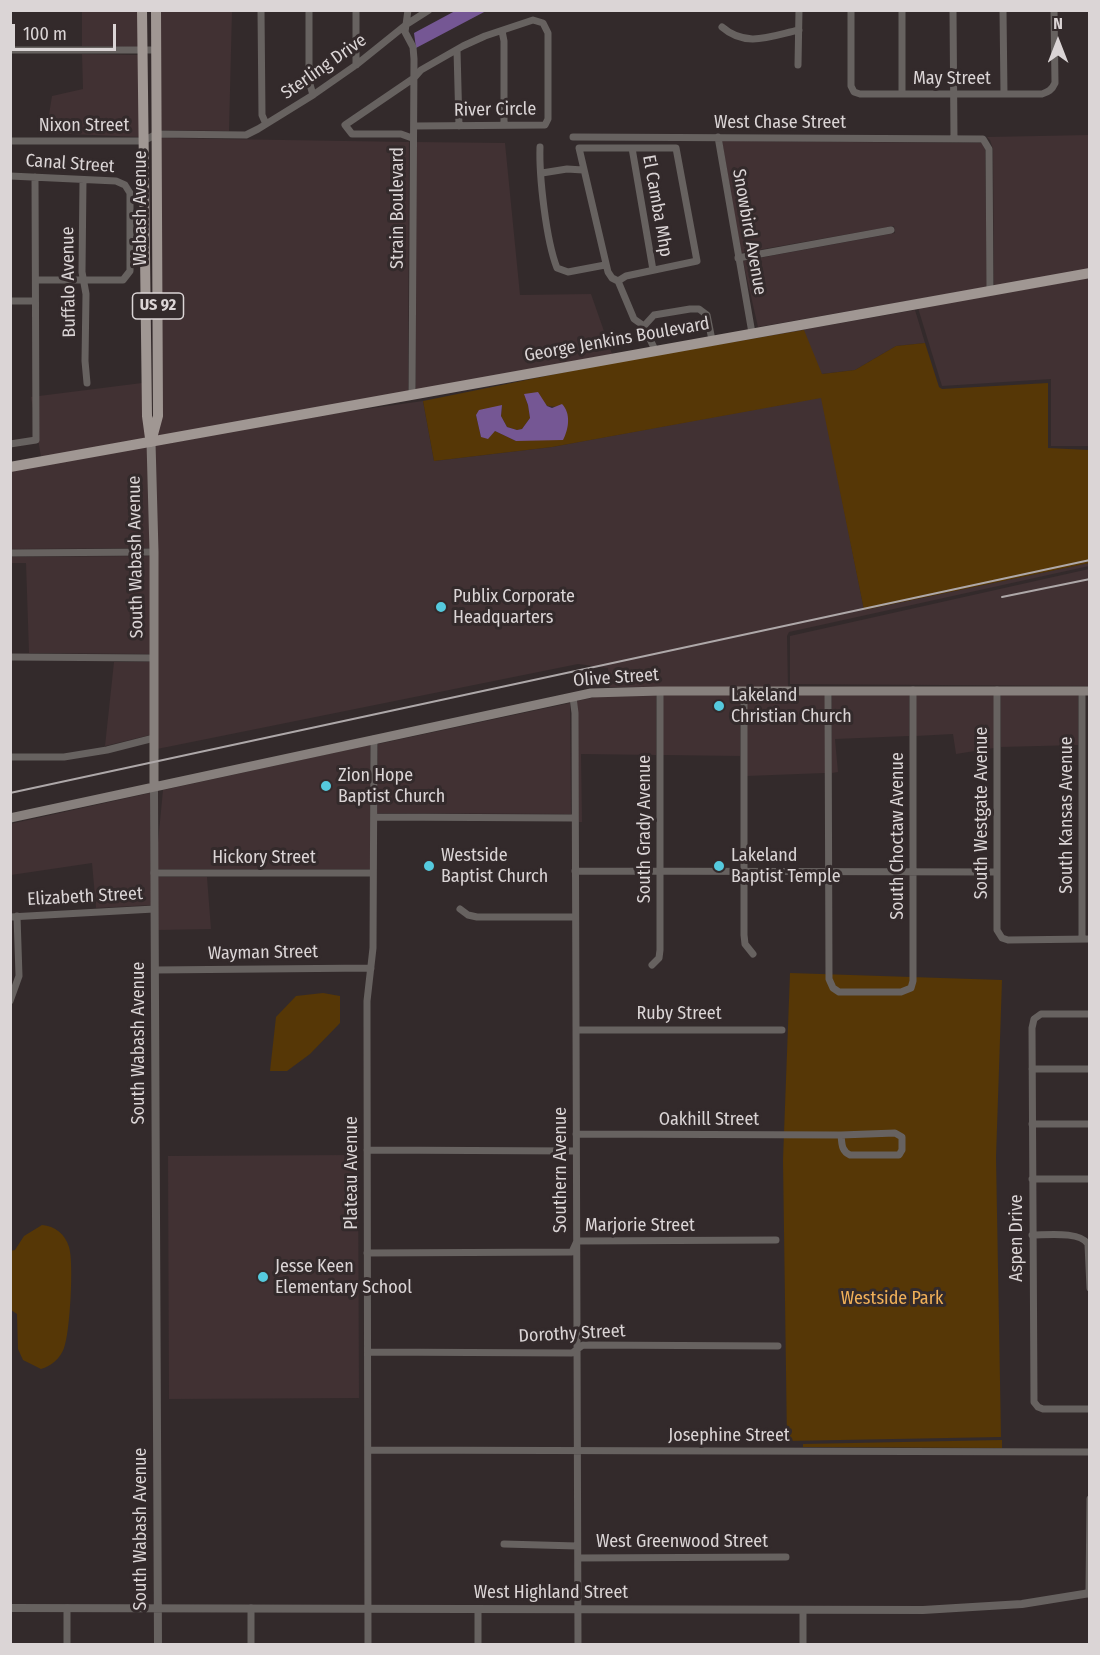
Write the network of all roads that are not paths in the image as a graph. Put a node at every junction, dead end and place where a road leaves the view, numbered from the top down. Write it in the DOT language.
graph roads {
  1 [pos="142,10"];
  2 [pos="156,10"];
  3 [pos="261,10"];
  4 [pos="309,10"];
  5 [pos="356,10"];
  6 [pos="408,10"];
  7 [pos="429,10"];
  8 [pos="799,10"];
  9 [pos="851,10"];
  10 [pos="902,10"];
  11 [pos="953,10"];
  12 [pos="1003,10"];
  13 [pos="1054,10"];
  14 [pos="407,24"];
  15 [pos="722,27"];
  16 [pos="799,30"];
  17 [pos="502,31"];
  18 [pos="10,50"];
  19 [pos="156,50"];
  20 [pos="457,50"];
  21 [pos="142,51"];
  22 [pos="356,65"];
  23 [pos="798,65"];
  24 [pos="414,78"];
  25 [pos="313,94"];
  26 [pos="902,94"];
  27 [pos="953,94"];
  28 [pos="1004,94"];
  29 [pos="267,124"];
  30 [pos="504,125"];
  31 [pos="414,126"];
  32 [pos="459,126"];
  33 [pos="157,134"];
  34 [pos="573,137"];
  35 [pos="718,137"];
  36 [pos="412,138"];
  37 [pos="954,138"];
  38 [pos="10,141"];
  39 [pos="143,141"];
  40 [pos="540,147"];
  41 [pos="632,148"];
  42 [pos="583,170"];
  43 [pos="542,173"];
  44 [pos="10,176"];
  45 [pos="35,177"];
  46 [pos="82,180"];
  47 [pos="891,230"];
  48 [pos="143,243"];
  49 [pos="157,243"];
  50 [pos="738,258"];
  51 [pos="605,265"];
  52 [pos="653,270"];
  53 [pos="1089,273"];
  54 [pos="36,280"];
  55 [pos="83,280"];
  56 [pos="618,281"];
  57 [pos="990,291"];
  58 [pos="10,301"];
  59 [pos="35,301"];
  60 [pos="644,326"];
  61 [pos="752,333"];
  62 [pos="712,340"];
  63 [pos="655,350"];
  64 [pos="87,383"];
  65 [pos="412,394"];
  66 [pos="151,442"];
  67 [pos="10,444"];
  68 [pos="10,467"];
  69 [pos="154,552"];
  70 [pos="10,554"];
  71 [pos="10,657"];
  72 [pos="154,658"];
  73 [pos="913,690"];
  74 [pos="998,690"];
  75 [pos="660,691"];
  76 [pos="744,691"];
  77 [pos="828,691"];
  78 [pos="1086,691"];
  79 [pos="573,696"];
  80 [pos="154,738"];
  81 [pos="374,739"];
  82 [pos="10,758"];
  83 [pos="154,786"];
  84 [pos="374,817"];
  85 [pos="10,818"];
  86 [pos="575,818"];
  87 [pos="659,870"];
  88 [pos="576,871"];
  89 [pos="744,871"];
  90 [pos="913,871"];
  91 [pos="828,872"];
  92 [pos="997,872"];
  93 [pos="154,873"];
  94 [pos="373,873"];
  95 [pos="154,909"];
  96 [pos="460,909"];
  97 [pos="14,916"];
  98 [pos="576,917"];
  99 [pos="1086,939"];
  100 [pos="753,954"];
  101 [pos="652,965"];
  102 [pos="371,968"];
  103 [pos="155,970"];
  104 [pos="10,1001"];
  105 [pos="1089,1014"];
  106 [pos="576,1030"];
  107 [pos="782,1030"];
  108 [pos="1032,1069"];
  109 [pos="1089,1069"];
  110 [pos="1032,1124"];
  111 [pos="1089,1124"];
  112 [pos="576,1134"];
  113 [pos="841,1135"];
  114 [pos="368,1150"];
  115 [pos="576,1150"];
  116 [pos="1032,1179"];
  117 [pos="1089,1179"];
  118 [pos="1032,1235"];
  119 [pos="776,1240"];
  120 [pos="576,1241"];
  121 [pos="368,1252"];
  122 [pos="1089,1288"];
  123 [pos="778,1346"];
  124 [pos="577,1349"];
  125 [pos="368,1352"];
  126 [pos="1089,1409"];
  127 [pos="368,1450"];
  128 [pos="578,1451"];
  129 [pos="1089,1452"];
  130 [pos="1089,1499"];
  131 [pos="504,1544"];
  132 [pos="577,1546"];
  133 [pos="578,1557"];
  134 [pos="786,1557"];
  135 [pos="1089,1594"];
  136 [pos="10,1608"];
  137 [pos="67,1608"];
  138 [pos="158,1608"];
  139 [pos="251,1608"];
  140 [pos="369,1608"];
  141 [pos="478,1609"];
  142 [pos="578,1609"];
  143 [pos="803,1610"];
  144 [pos="67,1644"];
  145 [pos="158,1644"];
  146 [pos="251,1644"];
  147 [pos="369,1644"];
  148 [pos="478,1644"];
  149 [pos="578,1644"];
  150 [pos="803,1644"];
  1 -- 21 [label="main road, Wabash Avenue / US 92"];
  2 -- 19 [label="main road, Wabash Avenue / US 92"];
  3 -- 29 [label="street"];
  4 -- 25 [label="street"];
  5 -- 22 [label="street"];
  6 -- 14 [label="street, Strain Boulevard"];
  7 -- 14 [label="street, Sterling Drive"];
  8 -- 16 [label="street"];
  9 -- 26 [label="street, May Street"];
  10 -- 26 [label="street"];
  11 -- 27 [label="street"];
  12 -- 28 [label="street"];
  13 -- 28 [label="street, May Street"];
  14 -- 22 [label="street, Sterling Drive"];
  14 -- 24 [label="street, Strain Boulevard"];
  15 -- 16 [label="street"];
  16 -- 23 [label="street"];
  17 -- 20 [label="street, River Circle"];
  17 -- 30 [label="street"];
  17 -- 30 [label="street, River Circle"];
  18 -- 21 [label="street"];
  19 -- 21 [label="street"];
  19 -- 33 [label="main road, Wabash Avenue / US 92"];
  20 -- 24 [label="street, River Circle"];
  20 -- 32 [label="street"];
  21 -- 39 [label="main road, Wabash Avenue / US 92"];
  22 -- 25 [label="street, Sterling Drive"];
  24 -- 31 [label="street, Strain Boulevard"];
  24 -- 36 [label="street, River Circle"];
  25 -- 29 [label="street, Sterling Drive"];
  26 -- 27 [label="street, May Street"];
  27 -- 28 [label="street, May Street"];
  27 -- 37 [label="street"];
  29 -- 33 [label="street, Sterling Drive"];
  30 -- 32 [label="street, River Circle"];
  31 -- 32 [label="street, River Circle"];
  31 -- 36 [label="street, Strain Boulevard"];
  33 -- 39 [label="street, Nixon Street"];
  33 -- 49 [label="main road, Wabash Avenue / US 92"];
  34 -- 35 [label="street, West Chase Street"];
  35 -- 37 [label="street, West Chase Street"];
  35 -- 50 [label="street, Snowbird Avenue"];
  36 -- 65 [label="street, Strain Boulevard"];
  37 -- 57 [label="street, West Chase Street"];
  38 -- 39 [label="street, Nixon Street"];
  39 -- 48 [label="main road, Wabash Avenue / US 92"];
  40 -- 43 [label="street"];
  41 -- 42 [label="street"];
  41 -- 52 [label="street, El Camba Mhp"];
  41 -- 52 [label="street, El Camba Mhp"];
  42 -- 43 [label="street"];
  42 -- 51 [label="street"];
  43 -- 51 [label="street"];
  44 -- 45 [label="street, Canal Street"];
  45 -- 46 [label="street, Canal Street"];
  45 -- 54 [label="street"];
  46 -- 55 [label="street, Buffalo Avenue"];
  46 -- 55 [label="street, Canal Street"];
  47 -- 50 [label="street"];
  48 -- 49 [label="main road"];
  48 -- 66 [label="main road, Wabash Avenue / US 92"];
  49 -- 66 [label="main road, Wabash Avenue / US 92"];
  50 -- 61 [label="street, Snowbird Avenue"];
  51 -- 56 [label="street"];
  52 -- 56 [label="street"];
  53 -- 57 [label="main road, George Jenkins Boulevard"];
  54 -- 55 [label="street"];
  54 -- 59 [label="street"];
  55 -- 64 [label="street, Buffalo Avenue"];
  56 -- 60 [label="street"];
  57 -- 61 [label="main road, George Jenkins Boulevard"];
  58 -- 59 [label="street"];
  59 -- 67 [label="street"];
  60 -- 62 [label="street"];
  60 -- 63 [label="street"];
  61 -- 62 [label="main road, George Jenkins Boulevard"];
  62 -- 63 [label="main road, George Jenkins Boulevard"];
  63 -- 65 [label="main road, George Jenkins Boulevard"];
  65 -- 66 [label="main road, George Jenkins Boulevard"];
  66 -- 68 [label="main road, George Jenkins Boulevard"];
  66 -- 69 [label="main road, South Wabash Avenue"];
  69 -- 70 [label="street"];
  69 -- 72 [label="main road, South Wabash Avenue"];
  71 -- 72 [label="street"];
  72 -- 80 [label="main road, South Wabash Avenue"];
  73 -- 74 [label="main road, Olive Street"];
  73 -- 77 [label="main road, Olive Street"];
  73 -- 90 [label="street, South Choctaw Avenue"];
  74 -- 78 [label="main road, Olive Street"];
  74 -- 92 [label="street, South Westgate Avenue"];
  75 -- 76 [label="main road, Olive Street"];
  75 -- 79 [label="main road, Olive Street"];
  75 -- 87 [label="street, South Grady Avenue"];
  76 -- 77 [label="main road, Olive Street"];
  76 -- 89 [label="street"];
  77 -- 91 [label="street"];
  78 -- 99 [label="street, South Kansas Avenue"];
  79 -- 81 [label="main road, Olive Street"];
  79 -- 86 [label="street, Southern Avenue"];
  80 -- 82 [label="street"];
  80 -- 83 [label="main road, South Wabash Avenue"];
  81 -- 83 [label="main road, Olive Street"];
  81 -- 84 [label="street, Plateau Avenue"];
  83 -- 85 [label="main road, Olive Street"];
  83 -- 93 [label="street, South Wabash Avenue"];
  84 -- 86 [label="street"];
  84 -- 94 [label="street, Plateau Avenue"];
  86 -- 88 [label="street, Southern Avenue"];
  87 -- 88 [label="street"];
  87 -- 89 [label="street"];
  87 -- 101 [label="street, South Grady Avenue"];
  88 -- 98 [label="street, Southern Avenue"];
  89 -- 91 [label="street"];
  89 -- 100 [label="street"];
  90 -- 91 [label="street"];
  90 -- 91 [label="street, South Choctaw Avenue"];
  90 -- 92 [label="street"];
  92 -- 99 [label="street, South Westgate Avenue"];
  93 -- 94 [label="street, Hickory Street"];
  93 -- 95 [label="street, South Wabash Avenue"];
  94 -- 102 [label="street, Plateau Avenue"];
  95 -- 97 [label="street, Elizabeth Street"];
  95 -- 103 [label="street, South Wabash Avenue"];
  96 -- 98 [label="street"];
  97 -- 104 [label="street"];
  98 -- 106 [label="street, Southern Avenue"];
  102 -- 103 [label="street, Wayman Street"];
  102 -- 114 [label="street, Plateau Avenue"];
  103 -- 138 [label="street, South Wabash Avenue"];
  105 -- 108 [label="street, Aspen Drive"];
  106 -- 107 [label="street, Ruby Street"];
  106 -- 112 [label="street, Southern Avenue"];
  108 -- 109 [label="street"];
  108 -- 110 [label="street, Aspen Drive"];
  110 -- 111 [label="street"];
  110 -- 116 [label="street, Aspen Drive"];
  112 -- 113 [label="street, Oakhill Street"];
  112 -- 115 [label="street, Southern Avenue"];
  113 -- 113 [label="street, Oakhill Street"];
  114 -- 115 [label="street"];
  114 -- 121 [label="street, Plateau Avenue"];
  115 -- 120 [label="street, Southern Avenue"];
  116 -- 117 [label="street"];
  116 -- 118 [label="street, Aspen Drive"];
  118 -- 122 [label="street"];
  118 -- 126 [label="street, Aspen Drive"];
  119 -- 120 [label="street, Marjorie Street"];
  120 -- 121 [label="street, Marjorie Street"];
  120 -- 124 [label="street, Southern Avenue"];
  121 -- 125 [label="street, Plateau Avenue"];
  123 -- 124 [label="street, Dorothy Street"];
  124 -- 125 [label="street, Dorothy Street"];
  124 -- 128 [label="street, Southern Avenue"];
  125 -- 127 [label="street, Plateau Avenue"];
  127 -- 128 [label="street, Josephine Street"];
  127 -- 140 [label="street, Plateau Avenue"];
  128 -- 129 [label="street, Josephine Street"];
  128 -- 132 [label="street, Southern Avenue"];
  130 -- 135 [label="street"];
  131 -- 132 [label="street, West Greenwood Street"];
  132 -- 133 [label="street, Southern Avenue"];
  133 -- 134 [label="street, West Greenwood Street"];
  133 -- 142 [label="street, Southern Avenue"];
  135 -- 143 [label="street, West Highland Street"];
  136 -- 137 [label="street, West Highland Street"];
  137 -- 138 [label="street, West Highland Street"];
  137 -- 144 [label="street"];
  138 -- 139 [label="street, West Highland Street"];
  138 -- 145 [label="street, South Wabash Avenue"];
  139 -- 140 [label="street, West Highland Street"];
  139 -- 146 [label="street"];
  140 -- 141 [label="street, West Highland Street"];
  140 -- 147 [label="street, Plateau Avenue"];
  141 -- 142 [label="street, West Highland Street"];
  141 -- 148 [label="street"];
  142 -- 143 [label="street, West Highland Street"];
  142 -- 149 [label="street, Southern Avenue"];
  143 -- 150 [label="street"];
}
